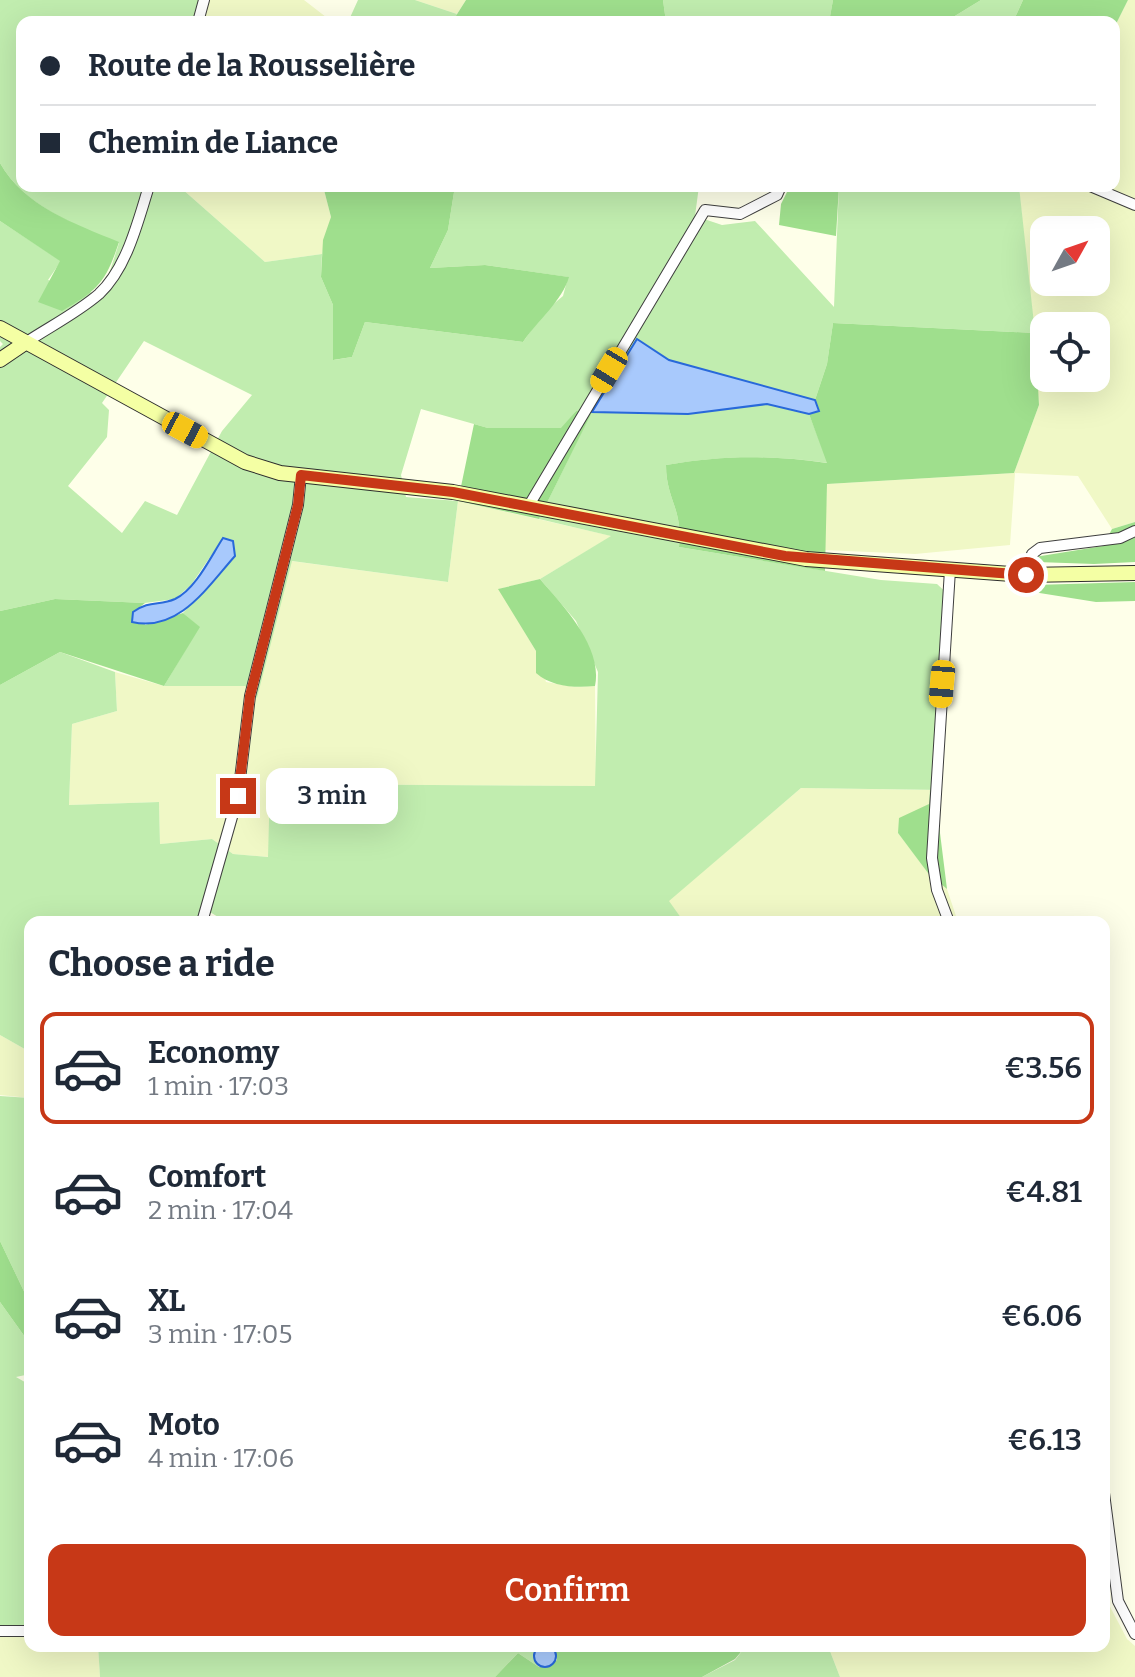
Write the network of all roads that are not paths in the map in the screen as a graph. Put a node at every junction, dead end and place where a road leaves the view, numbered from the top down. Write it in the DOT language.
graph roads {
  1 [pos="147,192"];
  2 [pos="778,192"];
  3 [pos="1104,192"];
  4 [pos="1135,205"];
  5 [pos="0,328"];
  6 [pos="25,343"];
  7 [pos="0,360"];
  8 [pos="301,475"];
  9 [pos="528,507"];
  10 [pos="1135,531"];
  11 [pos="950,570"];
  12 [pos="1135,573"];
  13 [pos="1026,575"];
  14 [pos="204,916"];
  15 [pos="947,916"];
  16 [pos="1110,1539"];
  17 [pos="0,1631"];
  18 [pos="24,1631"];
  19 [pos="1135,1634"];
  1 -- 6 [label="street"];
  2 -- 9 [label="street"];
  3 -- 4 [label="street"];
  5 -- 6 [label="street"];
  6 -- 7 [label="street"];
  6 -- 8 [label="street"];
  8 -- 9 [label="street"];
  8 -- 14 [label="street"];
  9 -- 11 [label="street"];
  10 -- 13 [label="street"];
  11 -- 13 [label="street"];
  11 -- 15 [label="street"];
  12 -- 13 [label="street"];
  16 -- 19 [label="street"];
  17 -- 18 [label="street"];
}
